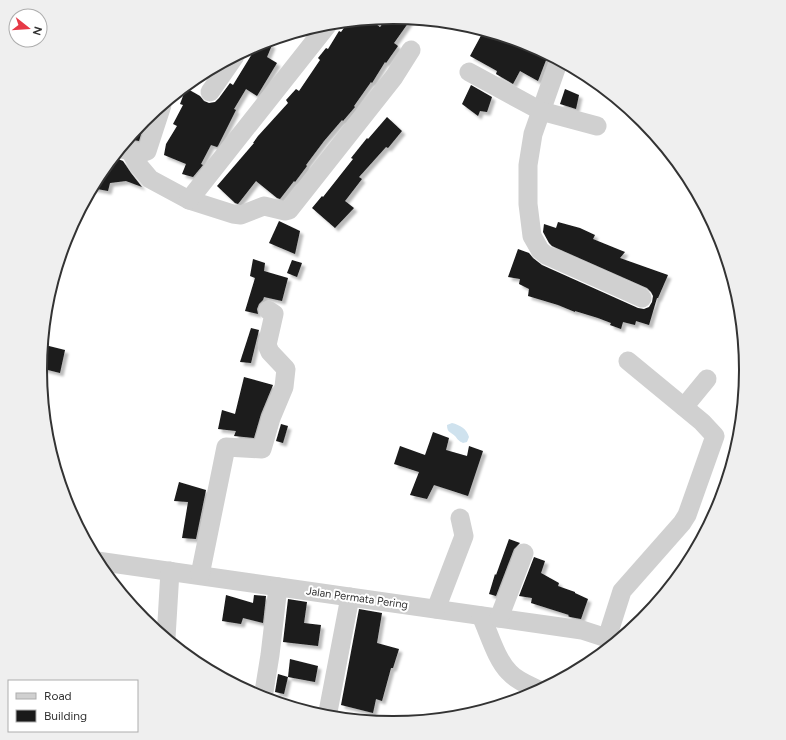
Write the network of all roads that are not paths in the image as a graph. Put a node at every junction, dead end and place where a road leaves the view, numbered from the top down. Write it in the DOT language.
graph roads {
  1 [pos="323,31"];
  2 [pos="411,50"];
  3 [pos="228,66"];
  4 [pos="557,66"];
  5 [pos="469,72"];
  6 [pos="210,92"];
  7 [pos="541,111"];
  8 [pos="158,116"];
  9 [pos="598,126"];
  10 [pos="125,150"];
  11 [pos="189,200"];
  12 [pos="642,298"];
  13 [pos="268,310"];
  14 [pos="628,361"];
  15 [pos="707,379"];
  16 [pos="684,407"];
  17 [pos="460,518"];
  18 [pos="524,553"];
  19 [pos="105,562"];
  20 [pos="170,571"];
  21 [pos="200,576"];
  22 [pos="278,587"];
  23 [pos="350,597"];
  24 [pos="436,609"];
  25 [pos="490,617"];
  26 [pos="166,631"];
  27 [pos="612,638"];
  28 [pos="612,639"];
  29 [pos="532,687"];
  30 [pos="264,691"];
  31 [pos="329,710"];
  1 -- 11 [label="street"];
  2 -- 11 [label="street"];
  3 -- 6 [label="street"];
  4 -- 7 [label="street"];
  5 -- 7 [label="street"];
  7 -- 9 [label="street"];
  7 -- 12 [label="street"];
  8 -- 10 [label="street"];
  10 -- 11 [label="street"];
  13 -- 21 [label="street"];
  14 -- 16 [label="street"];
  15 -- 16 [label="street"];
  16 -- 27 [label="street"];
  17 -- 24 [label="street"];
  18 -- 25 [label="street"];
  19 -- 20 [label="street, Jalan Permata Pering"];
  20 -- 21 [label="street, Jalan Permata Pering"];
  20 -- 26 [label="street"];
  21 -- 22 [label="street, Jalan Permata Pering"];
  22 -- 23 [label="street, Jalan Permata Pering"];
  22 -- 30 [label="street"];
  23 -- 24 [label="street, Jalan Permata Pering"];
  23 -- 31 [label="street"];
  24 -- 25 [label="street, Jalan Permata Pering"];
  25 -- 28 [label="street, Jalan Permata Pering"];
  25 -- 29 [label="street"];
}
